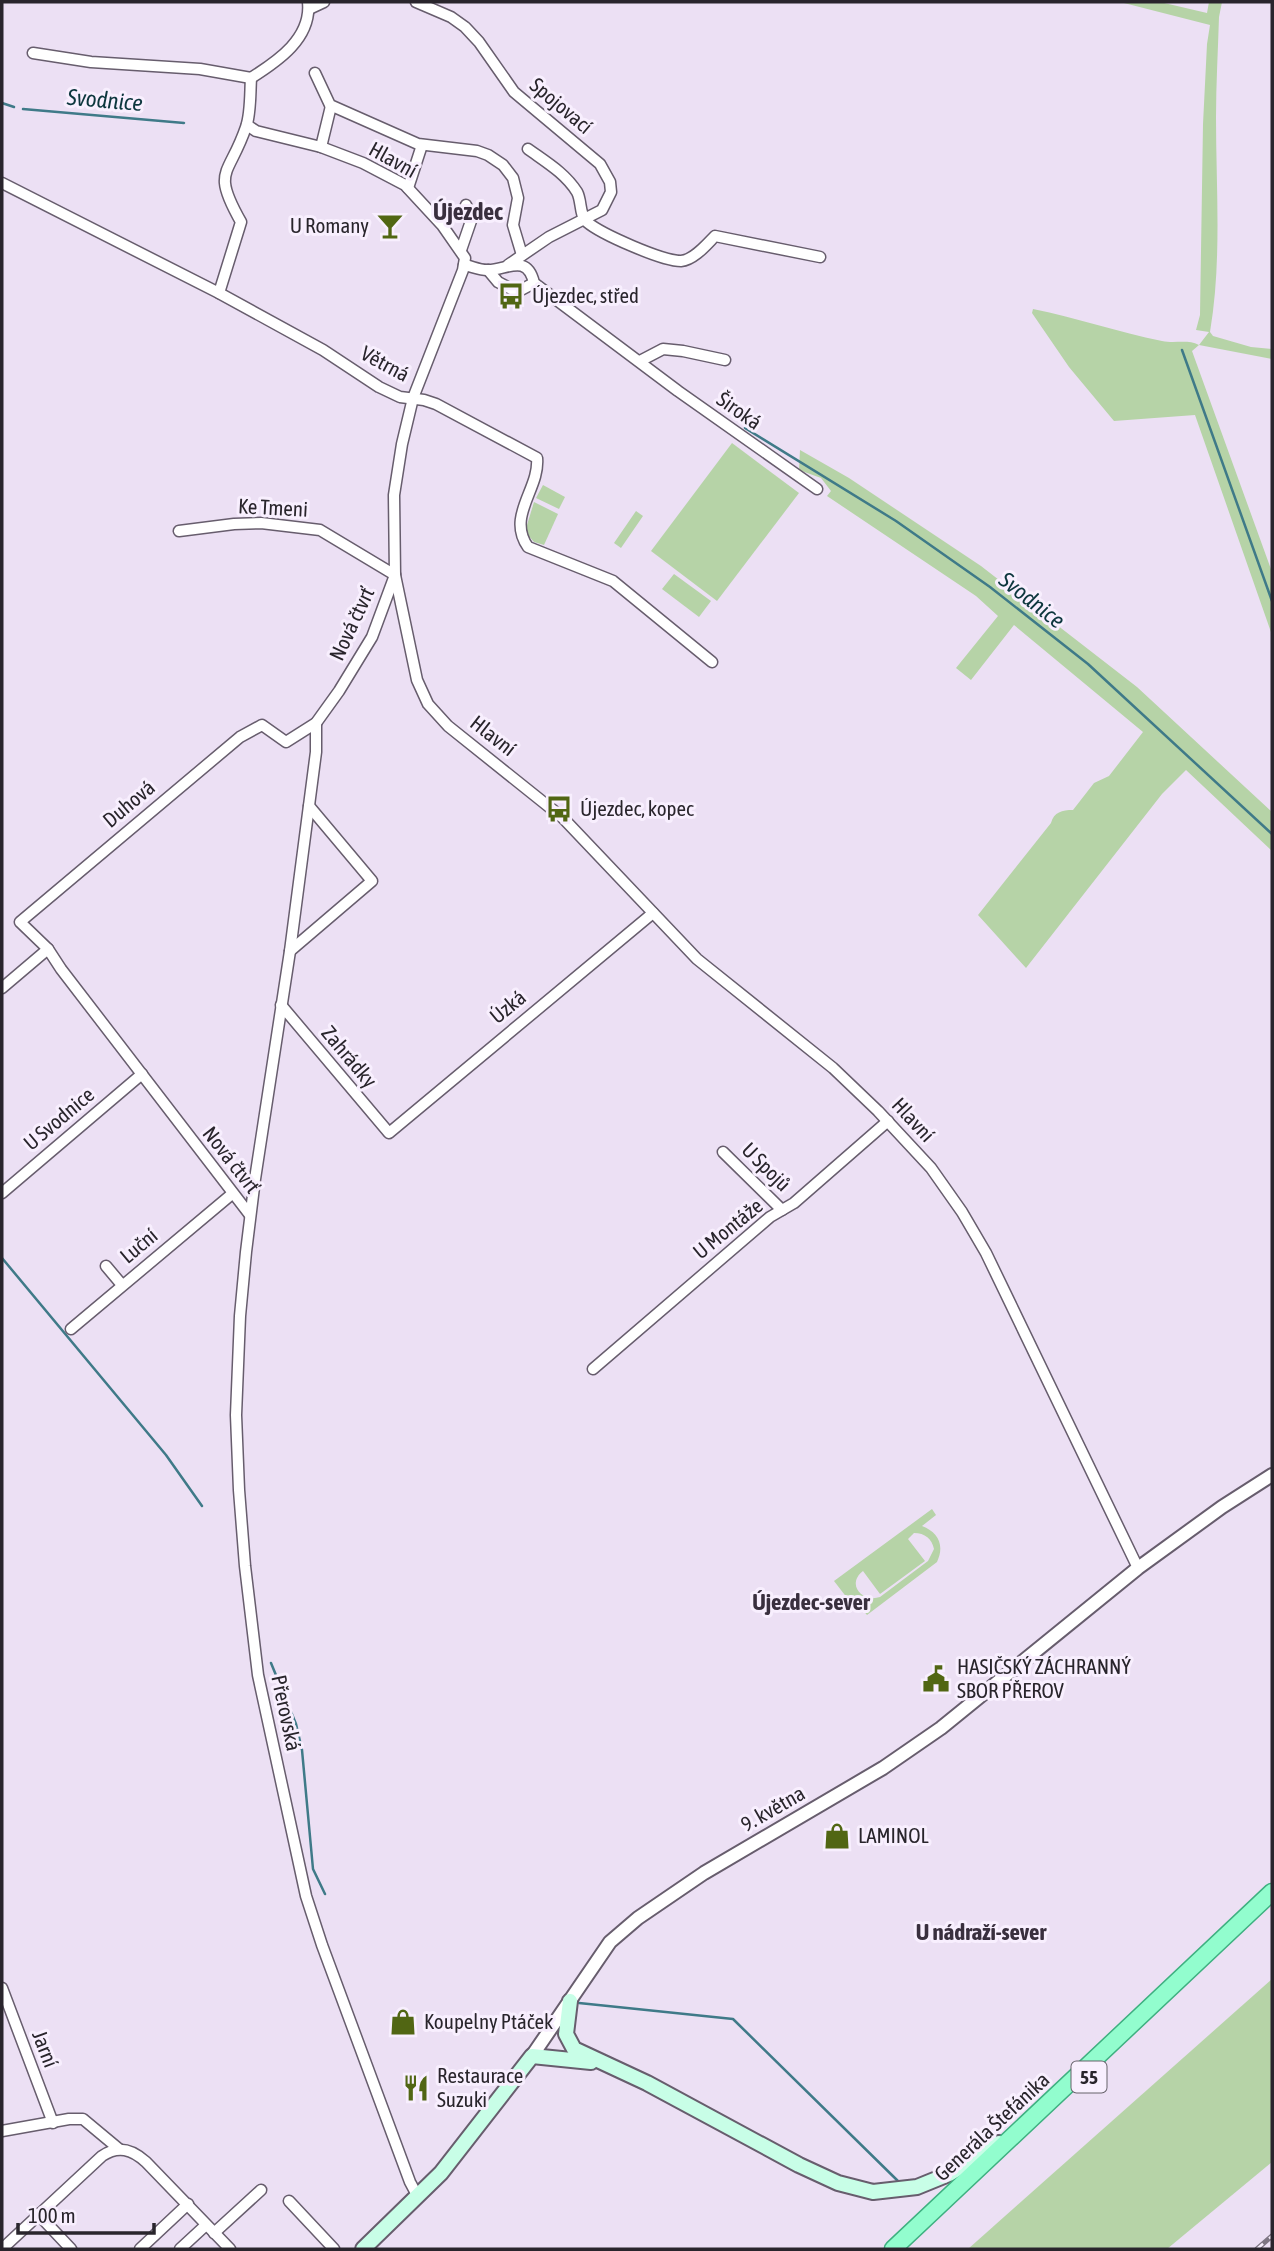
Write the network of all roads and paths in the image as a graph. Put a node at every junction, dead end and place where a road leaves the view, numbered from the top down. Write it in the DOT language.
graph roads {
  1 [pos="324,2"];
  2 [pos="416,2"];
  3 [pos="309,5"];
  4 [pos="33,53"];
  5 [pos="315,73"];
  6 [pos="251,78"];
  7 [pos="331,106"];
  8 [pos="247,125"];
  9 [pos="422,145"];
  10 [pos="321,147"];
  11 [pos="528,149"];
  12 [pos="2,183"];
  13 [pos="408,188"];
  14 [pos="466,205"];
  15 [pos="584,219"];
  16 [pos="461,250"];
  17 [pos="522,255"];
  18 [pos="820,257"];
  19 [pos="464,265"];
  20 [pos="508,265"];
  21 [pos="488,270"];
  22 [pos="534,283"];
  23 [pos="219,293"];
  24 [pos="725,360"];
  25 [pos="640,361"];
  26 [pos="413,398"];
  27 [pos="817,489"];
  28 [pos="179,531"];
  29 [pos="396,575"];
  30 [pos="712,662"];
  31 [pos="316,723"];
  32 [pos="262,725"];
  33 [pos="309,806"];
  34 [pos="653,913"];
  35 [pos="24,918"];
  36 [pos="48,949"];
  37 [pos="290,951"];
  38 [pos="2,988"];
  39 [pos="281,1005"];
  40 [pos="142,1074"];
  41 [pos="888,1121"];
  42 [pos="389,1133"];
  43 [pos="723,1152"];
  44 [pos="2,1193"];
  45 [pos="232,1194"];
  46 [pos="782,1210"];
  47 [pos="250,1215"];
  48 [pos="106,1266"];
  49 [pos="122,1285"];
  50 [pos="71,1329"];
  51 [pos="593,1369"];
  52 [pos="1272,1475"];
  53 [pos="1138,1568"];
  54 [pos="1272,1892"];
  55 [pos="1272,1905"];
  56 [pos="2,1988"];
  57 [pos="569,2001"];
  58 [pos="532,2056"];
  59 [pos="614,2068"];
  60 [pos="52,2123"];
  61 [pos="2,2131"];
  62 [pos="1016,2134"];
  63 [pos="123,2149"];
  64 [pos="261,2190"];
  65 [pos="418,2197"];
  66 [pos="289,2201"];
  67 [pos="188,2204"];
  68 [pos="38,2214"];
  69 [pos="206,2225"];
  70 [pos="215,2233"];
  71 [pos="2,2249"];
  72 [pos="71,2249"];
  73 [pos="140,2249"];
  74 [pos="180,2249"];
  75 [pos="230,2249"];
  76 [pos="334,2249"];
  77 [pos="363,2249"];
  78 [pos="893,2249"];
  79 [pos="907,2249"];
  1 -- 3 [label="street"];
  2 -- 15 [label="street, Spojovací"];
  3 -- 6 [label="street"];
  4 -- 6 [label="street"];
  5 -- 7 [label="street"];
  6 -- 8 [label="street"];
  7 -- 9 [label="street"];
  7 -- 10 [label="street"];
  8 -- 10 [label="street, Hlavní"];
  8 -- 23 [label="street"];
  9 -- 13 [label="street"];
  9 -- 17 [label="street"];
  10 -- 13 [label="street, Hlavní"];
  11 -- 15 [label="street"];
  12 -- 23 [label="street, Větrná"];
  13 -- 16 [label="street, Hlavní"];
  14 -- 16 [label="street"];
  15 -- 17 [label="street, Spojovací"];
  15 -- 18 [label="street"];
  16 -- 19 [label="street, Hlavní"];
  17 -- 20 [label="street, Spojovací"];
  19 -- 21 [label="street"];
  19 -- 26 [label="street, Hlavní"];
  20 -- 21 [label="street"];
  20 -- 22 [label="street, Široká"];
  21 -- 22 [label="street"];
  22 -- 25 [label="street, Široká"];
  23 -- 26 [label="street, Větrná"];
  24 -- 25 [label="street, Široká"];
  25 -- 27 [label="street, Široká"];
  26 -- 29 [label="street, Hlavní"];
  26 -- 30 [label="street, Větrná"];
  28 -- 29 [label="street, Ke Tmeni"];
  29 -- 31 [label="street, Nová čtvrť"];
  29 -- 34 [label="street, Hlavní"];
  31 -- 32 [label="street, Nová čtvrť"];
  31 -- 33 [label="street, Nová čtvrť"];
  32 -- 35 [label="street, Duhová"];
  33 -- 37 [label="street, Nová čtvrť"];
  33 -- 37 [label="street"];
  34 -- 41 [label="street, Hlavní"];
  34 -- 42 [label="street, Úzká"];
  35 -- 36 [label="street, Nová čtvrť"];
  36 -- 38 [label="street"];
  36 -- 40 [label="street, Nová čtvrť"];
  37 -- 39 [label="street, Nová čtvrť"];
  39 -- 42 [label="street, Zahrádky"];
  39 -- 47 [label="street, Nová čtvrť"];
  40 -- 44 [label="street, U Svodnice"];
  40 -- 45 [label="street, Nová čtvrť"];
  41 -- 46 [label="street, U Montáže"];
  41 -- 53 [label="street, Hlavní"];
  43 -- 46 [label="street, U Spojů"];
  45 -- 47 [label="street, Nová čtvrť"];
  45 -- 49 [label="street, Luční"];
  46 -- 51 [label="street, U Montáže"];
  47 -- 65 [label="street, Přerovská"];
  48 -- 49 [label="street"];
  49 -- 50 [label="street, Luční"];
  52 -- 53 [label="street, 9. května"];
  53 -- 57 [label="street, 9. května"];
  54 -- 62 [label="main road, Generála Štefánika / 55"];
  55 -- 79 [label="main road, Generála Štefánika / 55"];
  56 -- 60 [label="street, Jarní"];
  57 -- 58 [label="street, 9. května"];
  57 -- 59 [label="main road"];
  58 -- 59 [label="main road"];
  58 -- 65 [label="main road, 9. května"];
  59 -- 62 [label="main road"];
  60 -- 61 [label="street"];
  60 -- 63 [label="street"];
  62 -- 78 [label="main road, Generála Štefánika / 55"];
  63 -- 67 [label="street"];
  63 -- 68 [label="street"];
  64 -- 70 [label="street"];
  65 -- 77 [label="main road, 9. května"];
  66 -- 76 [label="street"];
  67 -- 69 [label="street"];
  67 -- 73 [label="street"];
  68 -- 71 [label="street"];
  68 -- 72 [label="street"];
  69 -- 70 [label="street"];
  69 -- 74 [label="street"];
  70 -- 75 [label="street"];
}
